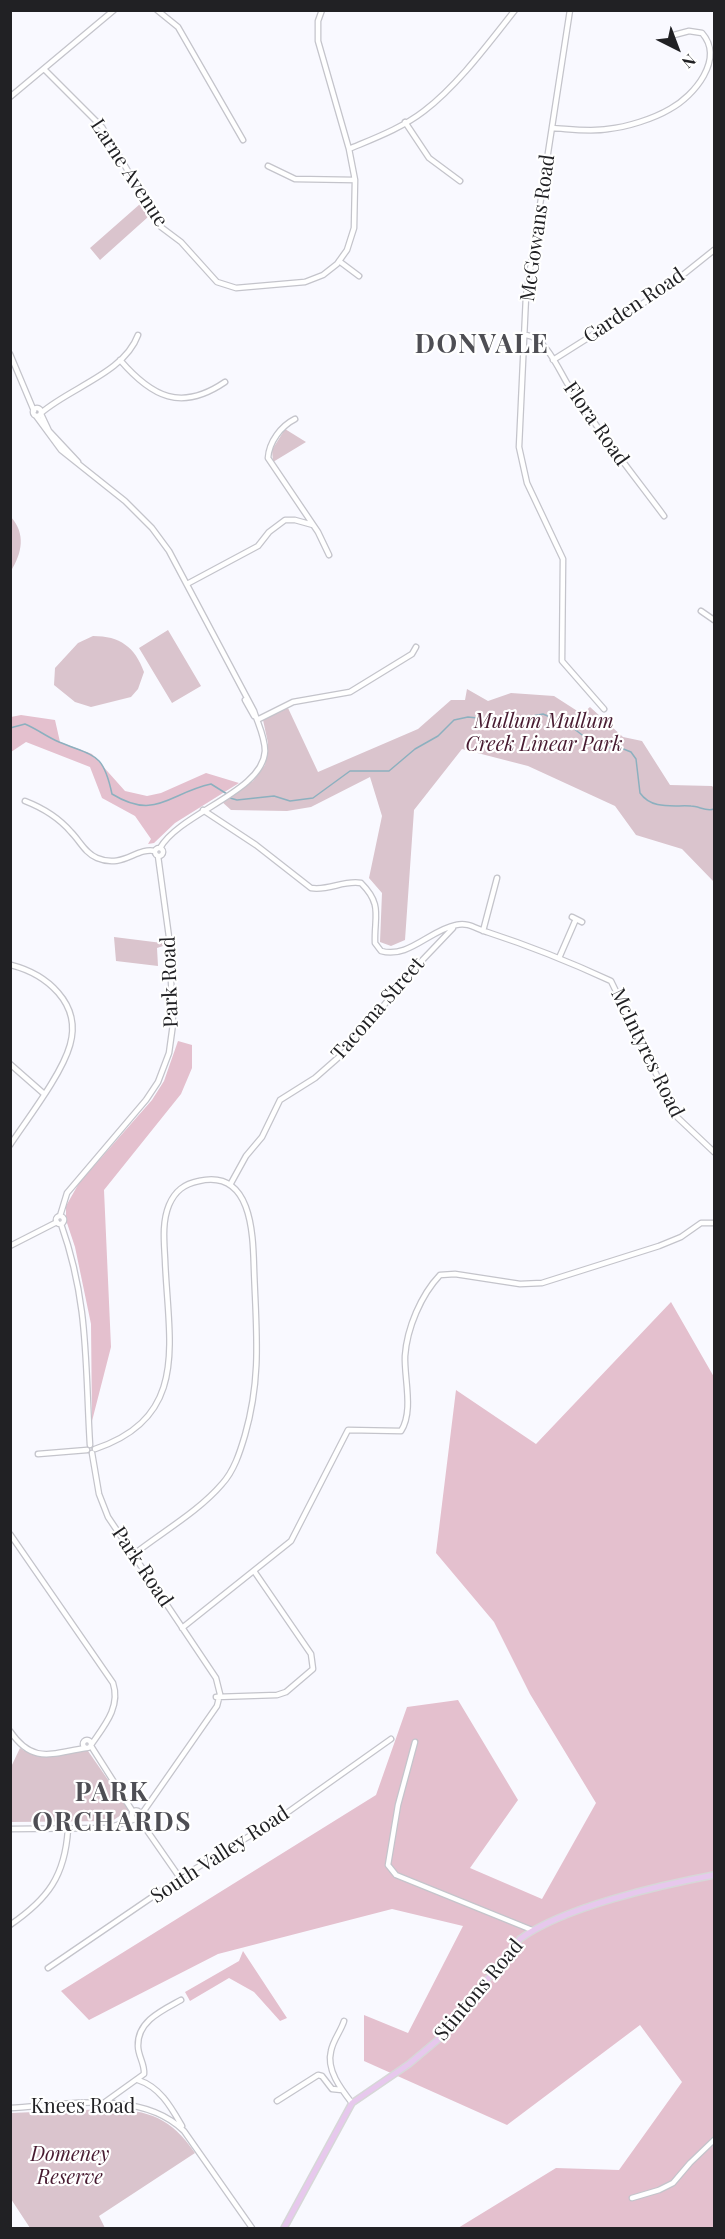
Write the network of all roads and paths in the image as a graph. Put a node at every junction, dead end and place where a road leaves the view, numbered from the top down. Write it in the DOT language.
graph roads {
  1 [pos="114,10"];
  2 [pos="158,10"];
  3 [pos="322,10"];
  4 [pos="515,10"];
  5 [pos="570,10"];
  6 [pos="674,35"];
  7 [pos="44,69"];
  8 [pos="10,97"];
  9 [pos="405,123"];
  10 [pos="552,128"];
  11 [pos="243,140"];
  12 [pos="349,149"];
  13 [pos="268,166"];
  14 [pos="355,180"];
  15 [pos="460,181"];
  16 [pos="714,250"];
  17 [pos="339,261"];
  18 [pos="359,276"];
  19 [pos="138,335"];
  20 [pos="526,335"];
  21 [pos="10,354"];
  22 [pos="120,360"];
  23 [pos="553,360"];
  24 [pos="225,382"];
  25 [pos="38,412"];
  26 [pos="295,419"];
  27 [pos="664,516"];
  28 [pos="313,525"];
  29 [pos="329,555"];
  30 [pos="187,584"];
  31 [pos="701,610"];
  32 [pos="714,620"];
  33 [pos="416,647"];
  34 [pos="604,709"];
  35 [pos="257,720"];
  36 [pos="26,801"];
  37 [pos="203,810"];
  38 [pos="158,852"];
  39 [pos="497,878"];
  40 [pos="582,922"];
  41 [pos="456,925"];
  42 [pos="483,931"];
  43 [pos="435,933"];
  44 [pos="438,941"];
  45 [pos="560,958"];
  46 [pos="11,964"];
  47 [pos="10,1064"];
  48 [pos="43,1093"];
  49 [pos="10,1145"];
  50 [pos="714,1152"];
  51 [pos="230,1185"];
  52 [pos="59,1223"];
  53 [pos="714,1223"];
  54 [pos="11,1245"];
  55 [pos="91,1449"];
  56 [pos="38,1454"];
  57 [pos="10,1534"];
  58 [pos="133,1555"];
  59 [pos="254,1571"];
  60 [pos="182,1628"];
  61 [pos="218,1697"];
  62 [pos="10,1731"];
  63 [pos="391,1739"];
  64 [pos="415,1742"];
  65 [pos="88,1746"];
  66 [pos="136,1815"];
  67 [pos="10,1829"];
  68 [pos="68,1829"];
  69 [pos="714,1875"];
  70 [pos="180,1878"];
  71 [pos="10,1925"];
  72 [pos="532,1930"];
  73 [pos="48,1968"];
  74 [pos="181,2000"];
  75 [pos="344,2020"];
  76 [pos="138,2080"];
  77 [pos="342,2090"];
  78 [pos="277,2102"];
  79 [pos="352,2103"];
  80 [pos="104,2104"];
  81 [pos="10,2108"];
  82 [pos="184,2131"];
  83 [pos="714,2140"];
  84 [pos="632,2198"];
  85 [pos="285,2226"];
  86 [pos="252,2228"];
  1 -- 7 [label="street"];
  2 -- 11 [label="street"];
  3 -- 12 [label="street, Larne Avenue"];
  4 -- 9 [label="street"];
  5 -- 10 [label="street, McGowans Road"];
  6 -- 10 [label="street"];
  7 -- 8 [label="street"];
  7 -- 17 [label="street, Larne Avenue"];
  9 -- 12 [label="street"];
  9 -- 15 [label="street"];
  10 -- 20 [label="street, McGowans Road"];
  12 -- 14 [label="street, Larne Avenue"];
  13 -- 14 [label="street"];
  14 -- 17 [label="street, Larne Avenue"];
  16 -- 23 [label="street, Garden Road"];
  17 -- 18 [label="street"];
  19 -- 22 [label="street"];
  20 -- 23 [label="street, Flora Road"];
  20 -- 34 [label="street, McGowans Road"];
  21 -- 25 [label="street"];
  22 -- 24 [label="street"];
  22 -- 25 [label="street"];
  23 -- 27 [label="street, Flora Road"];
  25 -- 30 [label="street"];
  26 -- 28 [label="street"];
  28 -- 29 [label="street"];
  28 -- 30 [label="street"];
  30 -- 35 [label="street"];
  31 -- 32 [label="street"];
  33 -- 35 [label="street"];
  35 -- 37 [label="street"];
  36 -- 38 [label="street"];
  37 -- 38 [label="street"];
  37 -- 43 [label="street"];
  38 -- 52 [label="street, Park Road"];
  39 -- 42 [label="street"];
  40 -- 45 [label="street"];
  41 -- 42 [label="street, McIntyres Road"];
  41 -- 43 [label="street"];
  41 -- 44 [label="street, Tacoma Street"];
  42 -- 45 [label="street, McIntyres Road"];
  43 -- 44 [label="street, Tacoma Street"];
  44 -- 51 [label="street, Tacoma Street"];
  45 -- 50 [label="street, McIntyres Road"];
  46 -- 48 [label="street"];
  47 -- 48 [label="street"];
  48 -- 49 [label="street"];
  51 -- 55 [label="street"];
  51 -- 58 [label="street"];
  52 -- 54 [label="street"];
  52 -- 55 [label="street, Park Road"];
  53 -- 59 [label="street"];
  55 -- 56 [label="street"];
  55 -- 58 [label="street, Park Road"];
  57 -- 65 [label="street"];
  58 -- 60 [label="street, Park Road"];
  59 -- 60 [label="street"];
  59 -- 61 [label="street"];
  60 -- 61 [label="street, Park Road"];
  61 -- 66 [label="street"];
  62 -- 65 [label="street"];
  63 -- 70 [label="street, South Valley Road"];
  64 -- 72 [label="street"];
  65 -- 66 [label="street"];
  66 -- 68 [label="street"];
  66 -- 70 [label="street"];
  67 -- 68 [label="street"];
  68 -- 71 [label="street"];
  69 -- 72 [label="main road, Stintons Road"];
  70 -- 73 [label="street, South Valley Road"];
  72 -- 79 [label="main road, Stintons Road"];
  74 -- 76 [label="street"];
  75 -- 77 [label="street"];
  76 -- 80 [label="street"];
  76 -- 82 [label="street, Knees Road"];
  77 -- 78 [label="street"];
  77 -- 79 [label="street"];
  79 -- 85 [label="main road, Stintons Road"];
  80 -- 81 [label="street, Knees Road"];
  80 -- 82 [label="street, Knees Road"];
  82 -- 86 [label="street, Knees Road"];
  83 -- 84 [label="street"];
}
